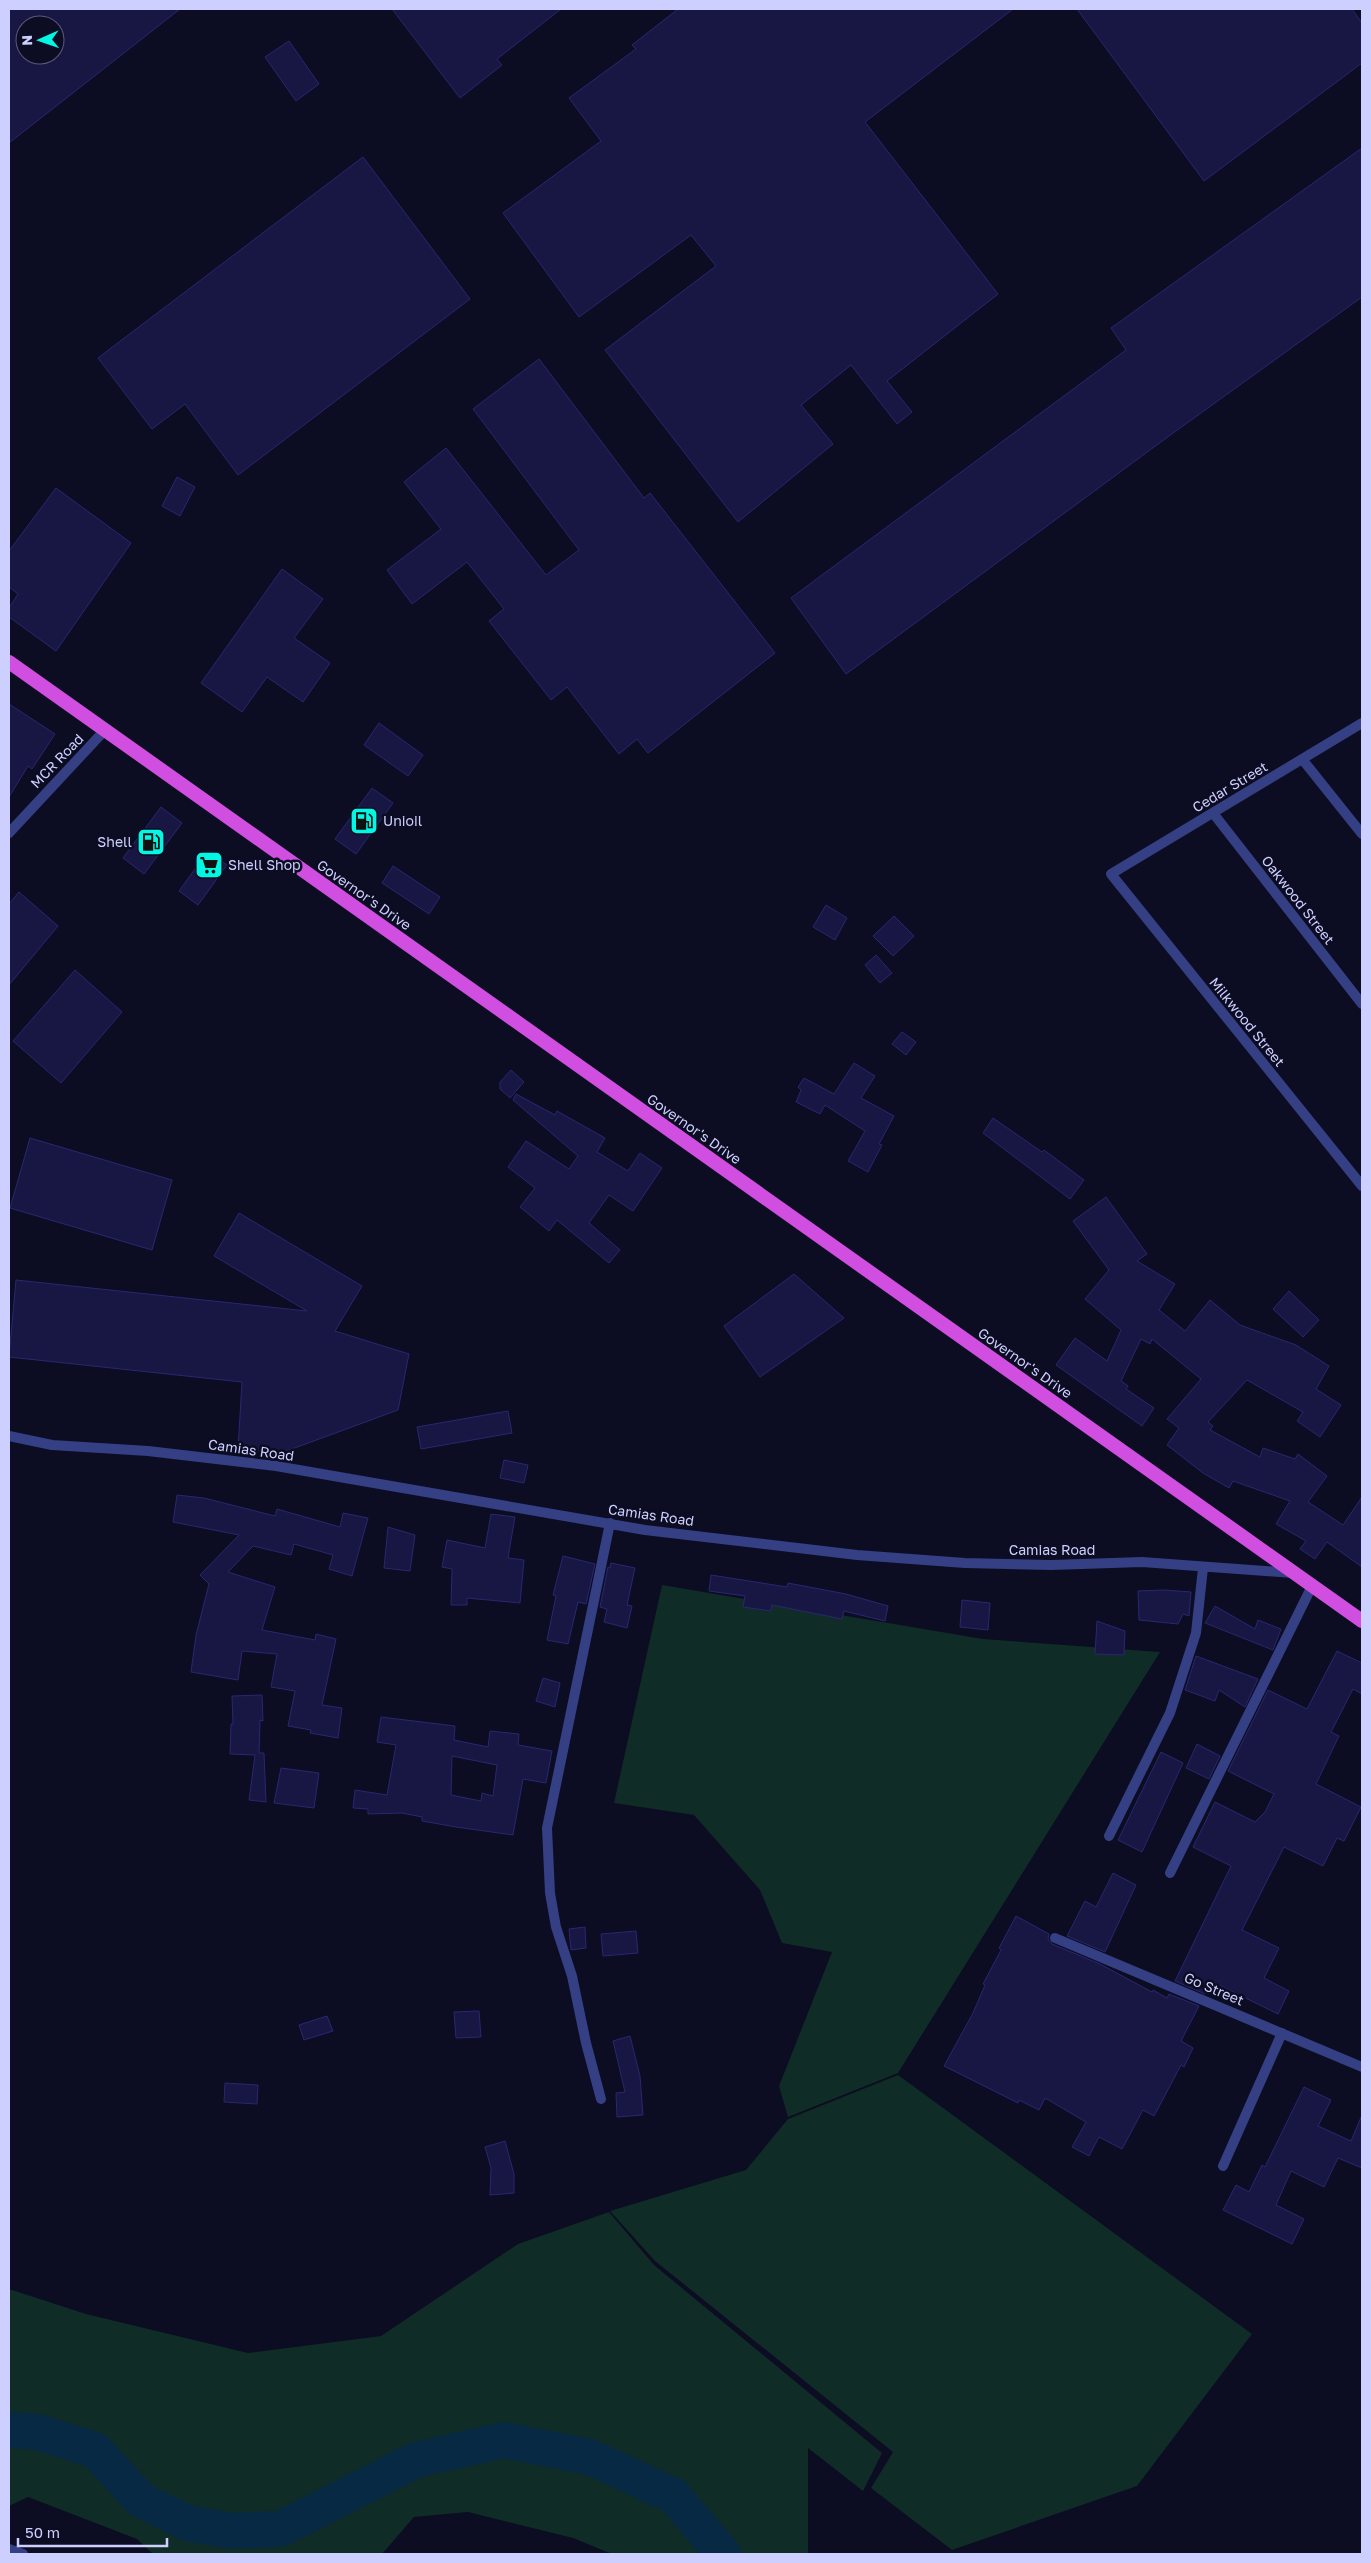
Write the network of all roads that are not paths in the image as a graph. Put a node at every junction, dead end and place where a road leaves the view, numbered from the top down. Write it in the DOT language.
graph roads {
  1 [pos="9,662"];
  2 [pos="1362,723"];
  3 [pos="105,730"];
  4 [pos="1302,759"];
  5 [pos="1212,813"];
  6 [pos="9,833"];
  7 [pos="1362,834"];
  8 [pos="1111,874"];
  9 [pos="1362,1004"];
  10 [pos="1362,1186"];
  11 [pos="9,1436"];
  12 [pos="610,1524"];
  13 [pos="1203,1568"];
  14 [pos="1294,1573"];
  15 [pos="1312,1586"];
  16 [pos="1362,1621"];
  17 [pos="1109,1836"];
  18 [pos="1170,1874"];
  19 [pos="1055,1938"];
  20 [pos="1282,2033"];
  21 [pos="1362,2067"];
  22 [pos="601,2099"];
  23 [pos="1223,2166"];
  24 [pos="9,2548"];
  25 [pos="23,2554"];
  1 -- 3 [label="highway, Governor's Drive"];
  2 -- 4 [label="street, Cedar Street"];
  3 -- 6 [label="street, MCR Road"];
  3 -- 14 [label="highway, Governor's Drive"];
  4 -- 5 [label="street, Cedar Street"];
  4 -- 7 [label="street"];
  5 -- 8 [label="street, Cedar Street"];
  5 -- 9 [label="street, Oakwood Street"];
  8 -- 10 [label="street, Milkwood Street"];
  11 -- 12 [label="street, Camias Road"];
  12 -- 13 [label="street, Camias Road"];
  12 -- 22 [label="street"];
  13 -- 14 [label="street, Camias Road"];
  13 -- 17 [label="street"];
  14 -- 15 [label="highway, Governor's Drive"];
  15 -- 16 [label="highway, Governor's Drive"];
  15 -- 18 [label="street"];
  19 -- 20 [label="street, Go Street"];
  20 -- 21 [label="street, Go Street"];
  20 -- 23 [label="street"];
  24 -- 25 [label="street"];
}
